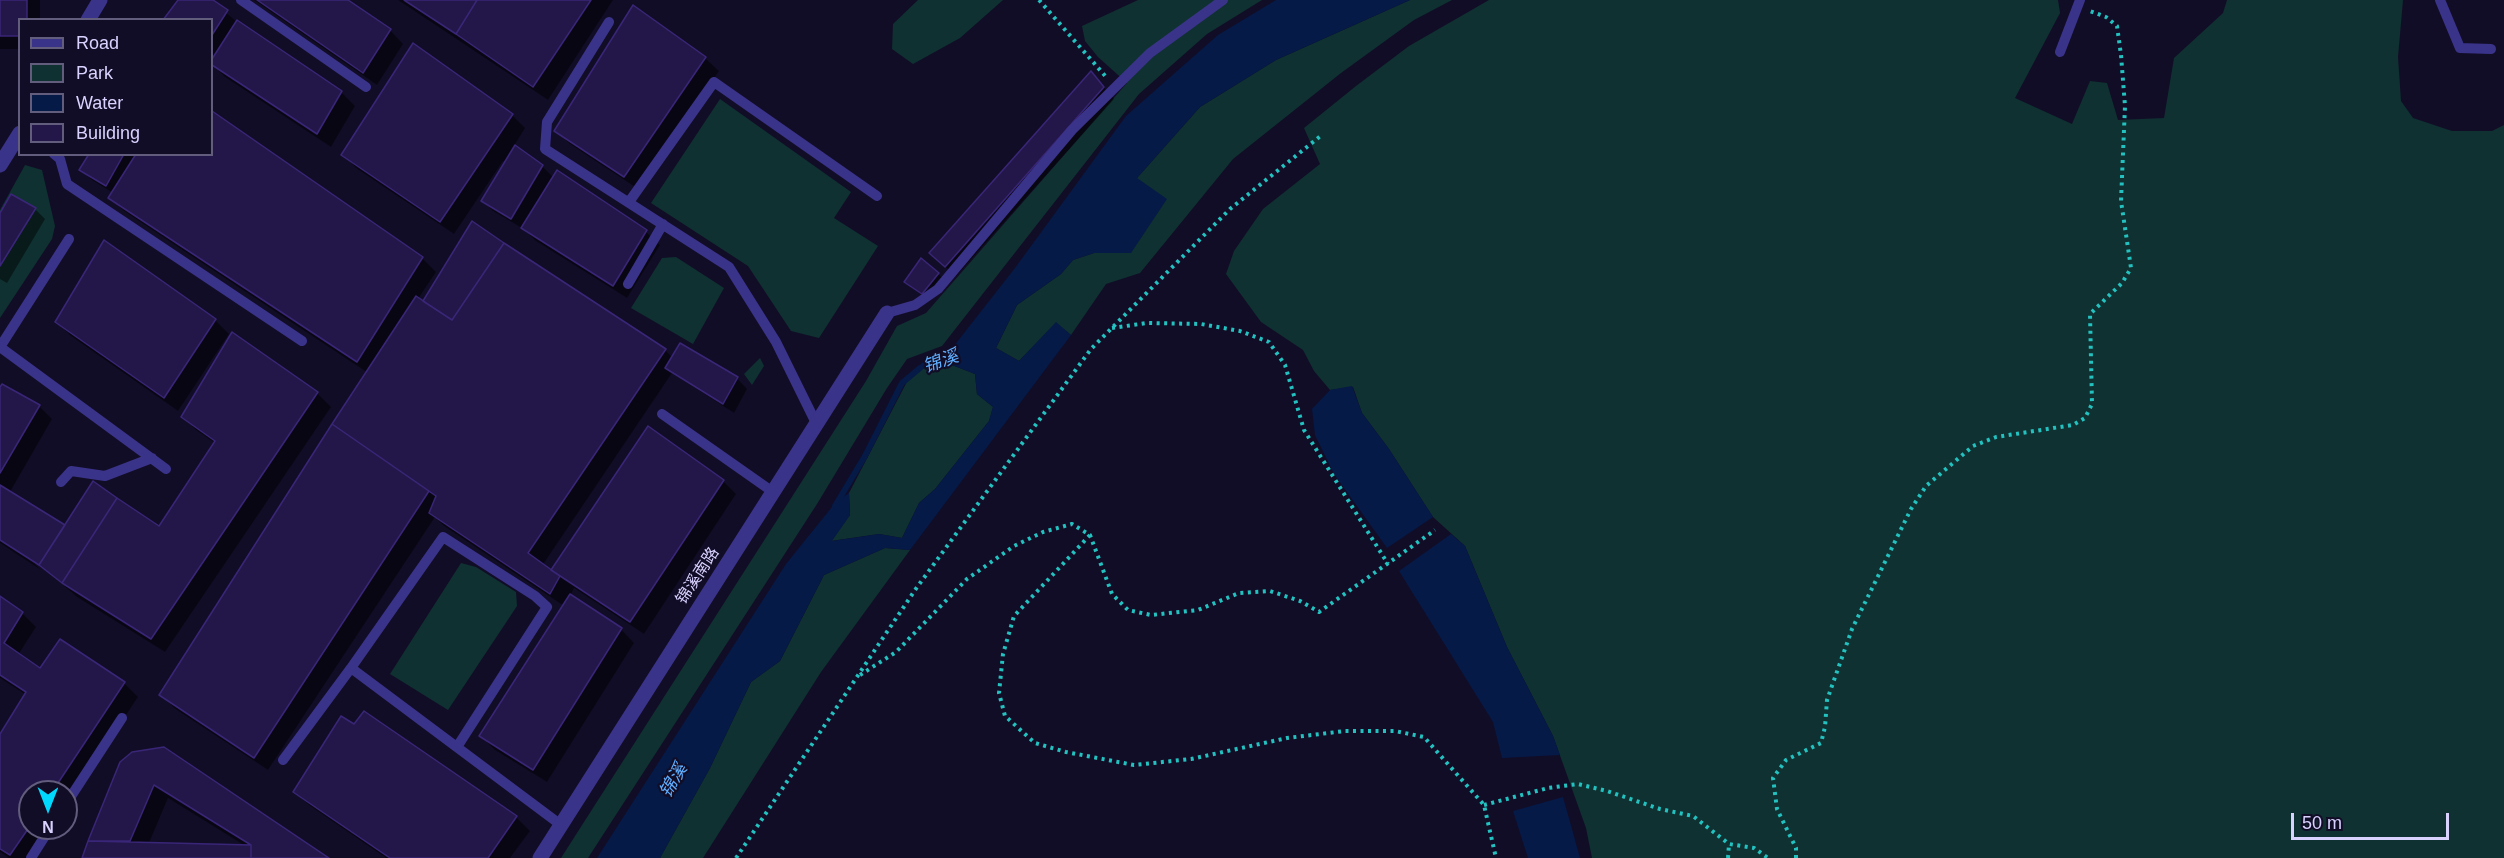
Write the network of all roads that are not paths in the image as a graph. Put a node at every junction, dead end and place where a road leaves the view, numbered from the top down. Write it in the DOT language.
graph roads {
  1 [pos="100,0"];
  2 [pos="240,0"];
  3 [pos="1223,0"];
  4 [pos="2440,0"];
  5 [pos="2079,4"];
  6 [pos="89,18"];
  7 [pos="609,22"];
  8 [pos="2491,49"];
  9 [pos="2060,52"];
  10 [pos="366,87"];
  11 [pos="18,136"];
  12 [pos="59,156"];
  13 [pos="0,165"];
  14 [pos="877,196"];
  15 [pos="629,202"];
  16 [pos="663,224"];
  17 [pos="69,239"];
  18 [pos="628,284"];
  19 [pos="887,313"];
  20 [pos="302,340"];
  21 [pos="0,347"];
  22 [pos="662,414"];
  23 [pos="816,423"];
  24 [pos="152,458"];
  25 [pos="166,469"];
  26 [pos="61,482"];
  27 [pos="773,492"];
  28 [pos="351,668"];
  29 [pos="122,718"];
  30 [pos="456,747"];
  31 [pos="283,760"];
  32 [pos="78,786"];
  33 [pos="561,825"];
  34 [pos="43,840"];
  35 [pos="31,858"];
  36 [pos="540,858"];
  1 -- 6 [label="street"];
  2 -- 10 [label="lane"];
  3 -- 19 [label="lane"];
  4 -- 8 [label="lane"];
  5 -- 9 [label="lane"];
  7 -- 15 [label="lane"];
  11 -- 13 [label="street"];
  12 -- 20 [label="lane"];
  14 -- 15 [label="lane"];
  15 -- 16 [label="lane"];
  16 -- 18 [label="lane"];
  16 -- 23 [label="lane"];
  17 -- 21 [label="lane"];
  19 -- 23 [label="street, 锦溪南路"];
  21 -- 24 [label="lane"];
  22 -- 27 [label="lane"];
  23 -- 27 [label="street, 锦溪南路"];
  24 -- 25 [label="lane"];
  24 -- 26 [label="lane"];
  27 -- 33 [label="street, 锦溪南路"];
  28 -- 30 [label="lane"];
  28 -- 30 [label="lane"];
  28 -- 31 [label="lane"];
  29 -- 32 [label="lane"];
  30 -- 33 [label="lane"];
  33 -- 36 [label="street, 锦溪南路"];
  34 -- 35 [label="lane"];
}
